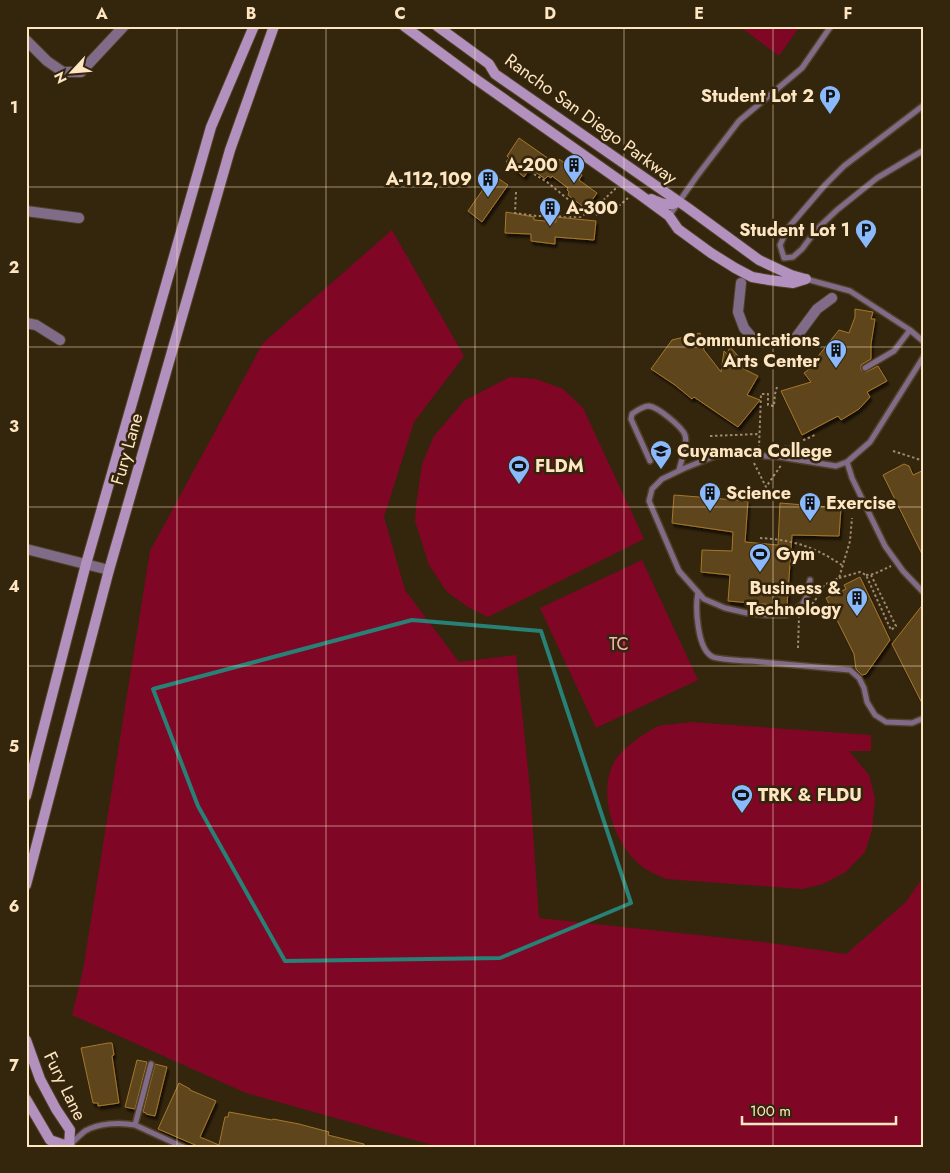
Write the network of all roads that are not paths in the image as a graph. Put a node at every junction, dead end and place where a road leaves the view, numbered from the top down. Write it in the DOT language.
graph roads {
  1 [pos="124,26"];
  2 [pos="254,26"];
  3 [pos="274,26"];
  4 [pos="404,26"];
  5 [pos="437,26"];
  6 [pos="831,26"];
  7 [pos="26,40"];
  8 [pos="924,105"];
  9 [pos="924,150"];
  10 [pos="639,194"];
  11 [pos="678,202"];
  12 [pos="26,211"];
  13 [pos="669,216"];
  14 [pos="79,218"];
  15 [pos="806,279"];
  16 [pos="741,283"];
  17 [pos="832,298"];
  18 [pos="26,323"];
  19 [pos="910,330"];
  20 [pos="60,340"];
  21 [pos="754,340"];
  22 [pos="794,340"];
  23 [pos="924,342"];
  24 [pos="924,356"];
  25 [pos="865,368"];
  26 [pos="650,461"];
  27 [pos="847,462"];
  28 [pos="679,470"];
  29 [pos="26,549"];
  30 [pos="86,564"];
  31 [pos="109,570"];
  32 [pos="810,580"];
  33 [pos="698,592"];
  34 [pos="924,593"];
  35 [pos="924,718"];
  36 [pos="26,796"];
  37 [pos="26,885"];
  38 [pos="26,1040"];
  39 [pos="151,1064"];
  40 [pos="26,1098"];
  41 [pos="135,1125"];
  42 [pos="69,1146"];
  43 [pos="183,1147"];
  1 -- 7 [label="street"];
  2 -- 30 [label="main road, Fury Lane"];
  3 -- 31 [label="main road, Fury Lane"];
  4 -- 10 [label="main road, Rancho San Diego Parkway"];
  5 -- 11 [label="main road, Rancho San Diego Parkway"];
  6 -- 11 [label="lane"];
  8 -- 9 [label="lane"];
  10 -- 11 [label="main road"];
  10 -- 13 [label="main road"];
  11 -- 13 [label="lane"];
  11 -- 15 [label="main road, Rancho San Diego Parkway"];
  12 -- 14 [label="street"];
  13 -- 15 [label="main road"];
  15 -- 19 [label="lane"];
  16 -- 21 [label="street"];
  17 -- 22 [label="street"];
  18 -- 20 [label="street"];
  19 -- 23 [label="lane"];
  19 -- 25 [label="lane"];
  24 -- 27 [label="lane"];
  26 -- 28 [label="lane"];
  27 -- 28 [label="lane"];
  27 -- 34 [label="lane"];
  28 -- 33 [label="lane"];
  29 -- 30 [label="street"];
  30 -- 31 [label="street"];
  30 -- 36 [label="main road, Fury Lane"];
  31 -- 37 [label="main road, Fury Lane"];
  32 -- 33 [label="lane"];
  33 -- 35 [label="lane"];
  38 -- 42 [label="main road, Fury Lane"];
  39 -- 41 [label="lane"];
  40 -- 42 [label="main road, Fury Lane"];
  41 -- 42 [label="lane"];
  41 -- 43 [label="lane"];
}
